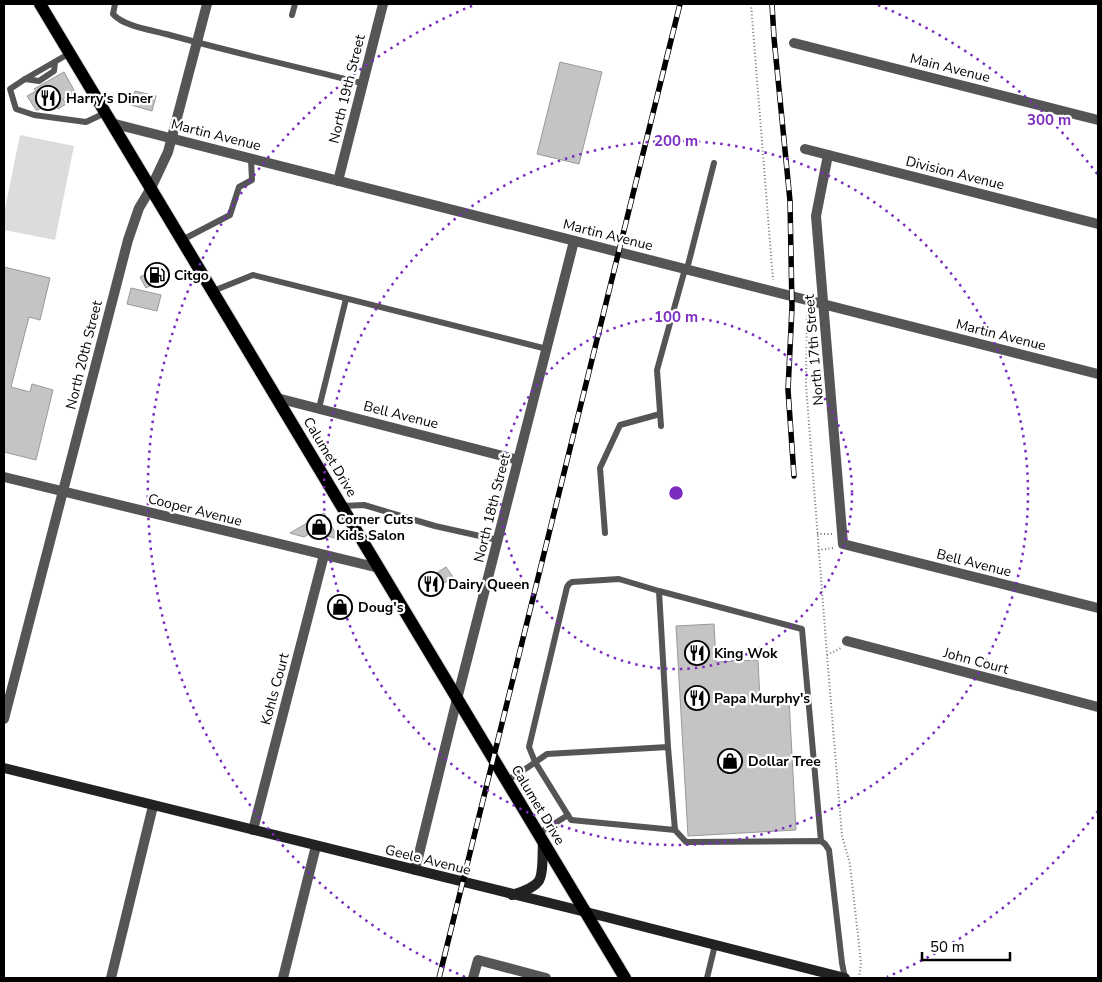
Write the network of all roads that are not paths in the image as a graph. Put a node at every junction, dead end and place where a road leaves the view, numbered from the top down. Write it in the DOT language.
graph roads {
  1 [pos="40,4"];
  2 [pos="114,4"];
  3 [pos="207,4"];
  4 [pos="295,4"];
  5 [pos="382,4"];
  6 [pos="292,15"];
  7 [pos="197,43"];
  8 [pos="794,43"];
  9 [pos="70,53"];
  10 [pos="362,83"];
  11 [pos="108,118"];
  12 [pos="1098,120"];
  13 [pos="172,139"];
  14 [pos="805,149"];
  15 [pos="828,155"];
  16 [pos="251,159"];
  17 [pos="714,163"];
  18 [pos="338,181"];
  19 [pos="151,188"];
  20 [pos="1098,224"];
  21 [pos="182,240"];
  22 [pos="574,241"];
  23 [pos="686,269"];
  24 [pos="213,291"];
  25 [pos="346,298"];
  26 [pos="823,304"];
  27 [pos="547,349"];
  28 [pos="1098,374"];
  29 [pos="277,398"];
  30 [pos="319,408"];
  31 [pos="660,414"];
  32 [pos="661,426"];
  33 [pos="518,460"];
  34 [pos="4,477"];
  35 [pos="62,492"];
  36 [pos="342,506"];
  37 [pos="605,533"];
  38 [pos="843,539"];
  39 [pos="498,540"];
  40 [pos="324,555"];
  41 [pos="379,568"];
  42 [pos="659,591"];
  43 [pos="1098,608"];
  44 [pos="847,641"];
  45 [pos="457,699"];
  46 [pos="1098,707"];
  47 [pos="4,719"];
  48 [pos="668,747"];
  49 [pos="536,762"];
  50 [pos="4,768"];
  51 [pos="506,781"];
  52 [pos="153,806"];
  53 [pos="568,815"];
  54 [pos="253,830"];
  55 [pos="675,830"];
  56 [pos="540,838"];
  57 [pos="821,841"];
  58 [pos="316,846"];
  59 [pos="415,870"];
  60 [pos="512,895"];
  61 [pos="586,912"];
  62 [pos="715,945"];
  63 [pos="111,978"];
  64 [pos="283,978"];
  65 [pos="473,978"];
  66 [pos="546,978"];
  67 [pos="625,978"];
  68 [pos="707,978"];
  69 [pos="845,978"];
  1 -- 9 [label="main road, Calumet Drive"];
  2 -- 7 [label="lane"];
  3 -- 7 [label="street, North 20th Street"];
  4 -- 6 [label="lane"];
  5 -- 10 [label="street, North 19th Street"];
  7 -- 10 [label="lane"];
  7 -- 13 [label="street, North 20th Street"];
  8 -- 12 [label="street, Main Avenue"];
  9 -- 11 [label="main road, Calumet Drive"];
  9 -- 11 [label="lane"];
  10 -- 18 [label="street, North 19th Street"];
  11 -- 13 [label="street, Martin Avenue"];
  11 -- 19 [label="main road, Calumet Drive"];
  13 -- 16 [label="street, Martin Avenue"];
  13 -- 19 [label="street, North 20th Street"];
  14 -- 15 [label="street, Division Avenue"];
  15 -- 20 [label="street, Division Avenue"];
  15 -- 26 [label="street, North 17th Street"];
  16 -- 18 [label="street, Martin Avenue"];
  16 -- 21 [label="lane"];
  17 -- 23 [label="lane"];
  18 -- 22 [label="street, Martin Avenue"];
  19 -- 21 [label="main road, Calumet Drive"];
  19 -- 35 [label="street, North 20th Street"];
  21 -- 24 [label="main road, Calumet Drive"];
  22 -- 23 [label="street, Martin Avenue"];
  22 -- 27 [label="street, North 18th Street"];
  23 -- 26 [label="street, Martin Avenue"];
  23 -- 31 [label="lane"];
  24 -- 25 [label="lane"];
  24 -- 29 [label="main road, Calumet Drive"];
  25 -- 27 [label="lane"];
  25 -- 30 [label="lane"];
  26 -- 28 [label="street, Martin Avenue"];
  26 -- 38 [label="street, North 17th Street"];
  27 -- 33 [label="street, North 18th Street"];
  29 -- 30 [label="street, Bell Avenue"];
  29 -- 36 [label="main road, Calumet Drive"];
  30 -- 33 [label="street, Bell Avenue"];
  31 -- 32 [label="lane"];
  31 -- 37 [label="lane"];
  33 -- 39 [label="street, North 18th Street"];
  34 -- 35 [label="street, Cooper Avenue"];
  35 -- 40 [label="street, Cooper Avenue"];
  35 -- 47 [label="street, North 20th Street"];
  36 -- 39 [label="lane"];
  36 -- 41 [label="main road, Calumet Drive"];
  38 -- 43 [label="street, Bell Avenue"];
  39 -- 45 [label="street, North 18th Street"];
  40 -- 41 [label="street, Cooper Avenue"];
  40 -- 54 [label="street, Kohls Court"];
  41 -- 45 [label="main road, Calumet Drive"];
  42 -- 48 [label="lane"];
  42 -- 49 [label="lane"];
  42 -- 57 [label="lane"];
  44 -- 46 [label="street, John Court"];
  45 -- 51 [label="main road, Calumet Drive"];
  45 -- 59 [label="street, North 18th Street"];
  48 -- 49 [label="lane"];
  48 -- 55 [label="lane"];
  49 -- 51 [label="lane"];
  49 -- 53 [label="lane"];
  50 -- 52 [label="street, Geele Avenue"];
  51 -- 56 [label="main road, Calumet Drive"];
  52 -- 54 [label="street, Geele Avenue"];
  52 -- 63 [label="street"];
  53 -- 55 [label="lane"];
  53 -- 56 [label="lane"];
  54 -- 58 [label="street, Geele Avenue"];
  55 -- 57 [label="lane"];
  56 -- 60 [label="street"];
  56 -- 61 [label="main road, Calumet Drive"];
  57 -- 69 [label="lane"];
  58 -- 59 [label="street, Geele Avenue"];
  58 -- 64 [label="street"];
  59 -- 60 [label="street, Geele Avenue"];
  60 -- 61 [label="street, Geele Avenue"];
  61 -- 62 [label="street, Geele Avenue"];
  61 -- 67 [label="main road, Calumet Drive"];
  62 -- 68 [label="lane"];
  62 -- 69 [label="street, Geele Avenue"];
  65 -- 66 [label="street"];
}
